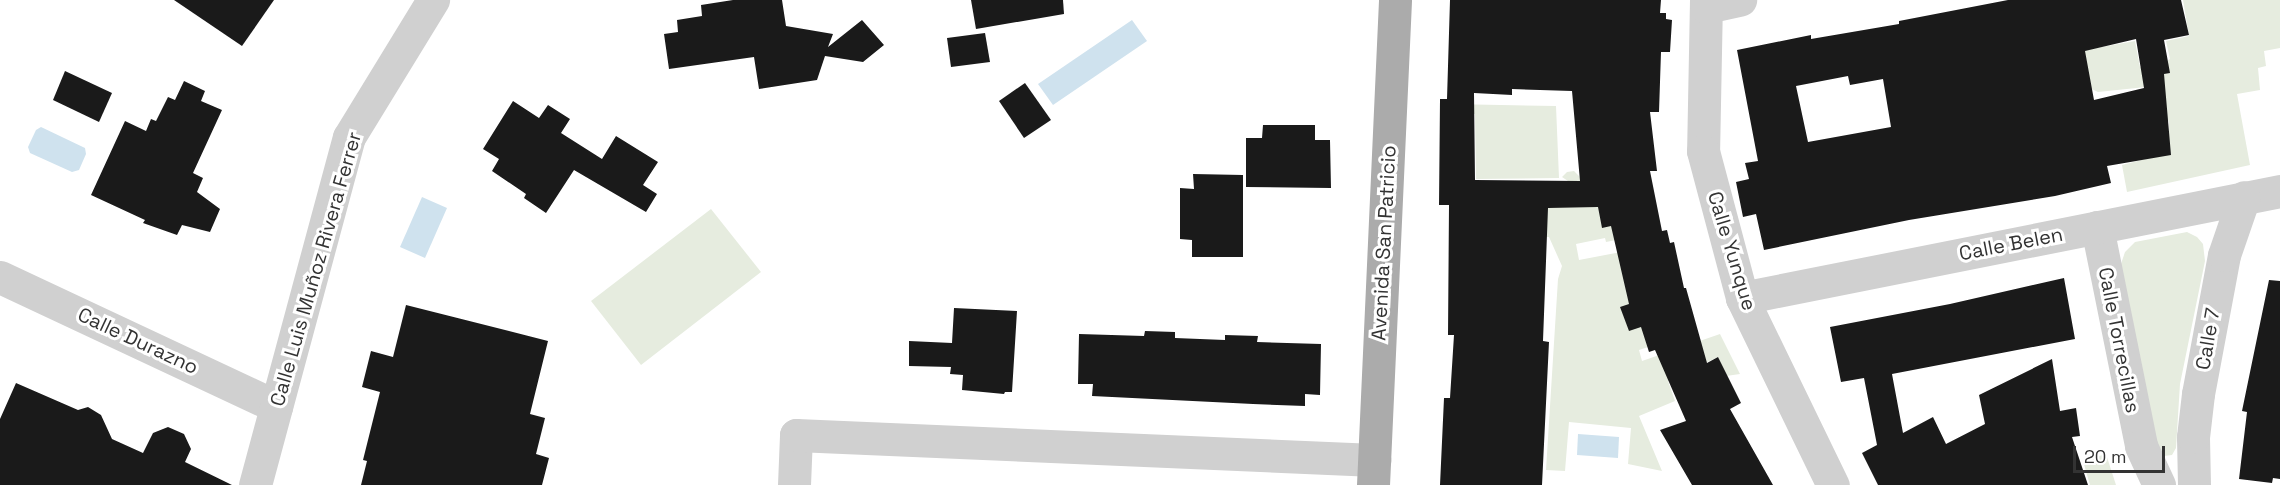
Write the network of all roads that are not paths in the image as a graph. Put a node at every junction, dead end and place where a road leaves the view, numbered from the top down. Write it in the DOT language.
graph roads {
  1 [pos="433,0"];
  2 [pos="1395,0"];
  3 [pos="1740,0"];
  4 [pos="1706,3"];
  5 [pos="2280,191"];
  6 [pos="2244,197"];
  7 [pos="2097,227"];
  8 [pos="0,277"];
  9 [pos="1742,298"];
  10 [pos="276,406"];
  11 [pos="1373,473"];
  12 [pos="255,485"];
  13 [pos="795,485"];
  14 [pos="1833,485"];
  15 [pos="2159,485"];
  16 [pos="2194,485"];
  1 -- 10 [label="street, Calle Luis Muñoz Rivera Ferrer"];
  2 -- 11 [label="main road, Avenida San Patricio"];
  3 -- 4 [label="street"];
  4 -- 9 [label="street, Calle Yunque"];
  5 -- 6 [label="street, Calle Belen"];
  6 -- 7 [label="street, Calle Belen"];
  6 -- 16 [label="street, Calle 7"];
  7 -- 9 [label="street, Calle Belen"];
  7 -- 15 [label="street, Calle Torrecillas"];
  8 -- 10 [label="street, Calle Durazno"];
  9 -- 14 [label="street, Calle Yunque"];
  10 -- 12 [label="street, Calle Luis Muñoz Rivera Ferrer"];
  11 -- 13 [label="street"];
}
